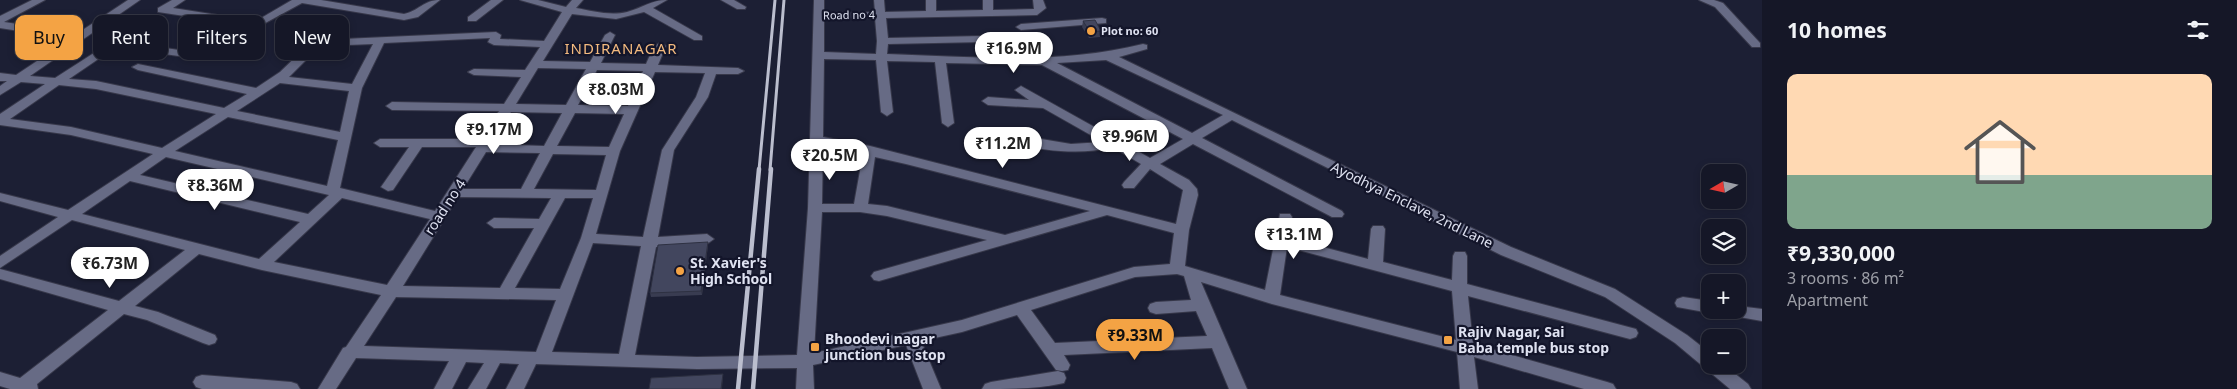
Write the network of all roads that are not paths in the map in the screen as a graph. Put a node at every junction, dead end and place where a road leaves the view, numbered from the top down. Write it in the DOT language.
graph roads {
  1 [pos="40,0"];
  2 [pos="135,0"];
  3 [pos="180,0"];
  4 [pos="302,0"];
  5 [pos="353,0"];
  6 [pos="435,0"];
  7 [pos="498,0"];
  8 [pos="525,0"];
  9 [pos="578,0"];
  10 [pos="662,0"];
  11 [pos="726,0"];
  12 [pos="819,0"];
  13 [pos="879,0"];
  14 [pos="930,0"];
  15 [pos="988,0"];
  16 [pos="1038,0"];
  17 [pos="1704,0"];
  18 [pos="342,7"];
  19 [pos="741,7"];
  20 [pos="645,8"];
  21 [pos="569,10"];
  22 [pos="988,12"];
  23 [pos="1014,12"];
  24 [pos="931,14"];
  25 [pos="881,15"];
  26 [pos="818,16"];
  27 [pos="472,19"];
  28 [pos="0,20"];
  29 [pos="1102,21"];
  30 [pos="0,25"];
  31 [pos="15,27"];
  32 [pos="610,35"];
  33 [pos="83,37"];
  34 [pos="698,38"];
  35 [pos="381,39"];
  36 [pos="883,42"];
  37 [pos="548,44"];
  38 [pos="1756,45"];
  39 [pos="660,46"];
  40 [pos="1143,47"];
  41 [pos="1030,48"];
  42 [pos="817,54"];
  43 [pos="1108,56"];
  44 [pos="881,58"];
  45 [pos="93,59"];
  46 [pos="48,60"];
  47 [pos="940,60"];
  48 [pos="594,66"];
  49 [pos="138,68"];
  50 [pos="651,68"];
  51 [pos="531,69"];
  52 [pos="712,70"];
  53 [pos="738,71"];
  54 [pos="474,72"];
  55 [pos="0,77"];
  56 [pos="279,78"];
  57 [pos="18,80"];
  58 [pos="58,81"];
  59 [pos="356,88"];
  60 [pos="1021,90"];
  61 [pos="0,91"];
  62 [pos="257,92"];
  63 [pos="988,101"];
  64 [pos="1046,104"];
  65 [pos="392,106"];
  66 [pos="506,109"];
  67 [pos="572,109"];
  68 [pos="634,110"];
  69 [pos="226,111"];
  70 [pos="888,112"];
  71 [pos="1232,115"];
  72 [pos="0,120"];
  73 [pos="948,123"];
  74 [pos="993,135"];
  75 [pos="343,137"];
  76 [pos="1191,139"];
  77 [pos="816,140"];
  78 [pos="380,143"];
  79 [pos="418,143"];
  80 [pos="1114,143"];
  81 [pos="484,145"];
  82 [pos="550,149"];
  83 [pos="870,150"];
  84 [pos="614,151"];
  85 [pos="165,152"];
  86 [pos="1150,164"];
  87 [pos="128,176"];
  88 [pos="1130,185"];
  89 [pos="388,187"];
  90 [pos="337,191"];
  91 [pos="454,193"];
  92 [pos="525,194"];
  93 [pos="560,194"];
  94 [pos="601,194"];
  95 [pos="0,197"];
  96 [pos="815,208"];
  97 [pos="860,208"];
  98 [pos="1107,211"];
  99 [pos="1337,214"];
  100 [pos="68,216"];
  101 [pos="438,216"];
  102 [pos="1285,217"];
  103 [pos="309,219"];
  104 [pos="494,223"];
  105 [pos="543,224"];
  106 [pos="1378,229"];
  107 [pos="1182,230"];
  108 [pos="588,238"];
  109 [pos="707,239"];
  110 [pos="1007,240"];
  111 [pos="1282,241"];
  112 [pos="649,242"];
  113 [pos="197,248"];
  114 [pos="1460,256"];
  115 [pos="0,263"];
  116 [pos="262,265"];
  117 [pos="1375,265"];
  118 [pos="1183,271"];
  119 [pos="0,274"];
  120 [pos="879,276"];
  121 [pos="1459,286"];
  122 [pos="390,291"];
  123 [pos="504,294"];
  124 [pos="566,295"];
  125 [pos="1272,298"];
  126 [pos="1683,303"];
  127 [pos="1201,305"];
  128 [pos="1701,306"];
  129 [pos="1020,307"];
  130 [pos="120,308"];
  131 [pos="1156,308"];
  132 [pos="1746,313"];
  133 [pos="1762,315"];
  134 [pos="1630,333"];
  135 [pos="209,339"];
  136 [pos="912,339"];
  137 [pos="1216,342"];
  138 [pos="1464,348"];
  139 [pos="1052,349"];
  140 [pos="349,352"];
  141 [pos="461,355"];
  142 [pos="1701,355"];
  143 [pos="496,356"];
  144 [pos="537,357"];
  145 [pos="626,360"];
  146 [pos="805,360"];
  147 [pos="1724,374"];
  148 [pos="0,379"];
  149 [pos="202,382"];
  150 [pos="25,388"];
  151 [pos="291,389"];
  152 [pos="327,389"];
  153 [pos="443,389"];
  154 [pos="477,389"];
  155 [pos="515,389"];
  156 [pos="806,389"];
  157 [pos="932,389"];
  158 [pos="990,389"];
  159 [pos="1238,389"];
  160 [pos="1469,389"];
  161 [pos="1608,389"];
  162 [pos="1742,389"];
  1 -- 28 [label="street"];
  2 -- 33 [label="street"];
  3 -- 4 [label="street"];
  4 -- 18 [label="street"];
  5 -- 18 [label="street"];
  6 -- 18 [label="street"];
  7 -- 27 [label="street"];
  8 -- 21 [label="street"];
  9 -- 21 [label="street, road no 4"];
  10 -- 20 [label="street"];
  11 -- 19 [label="street"];
  12 -- 26 [label="street"];
  13 -- 25 [label="street"];
  14 -- 24 [label="street"];
  15 -- 22 [label="street"];
  16 -- 23 [label="street, Road no 4"];
  17 -- 38 [label="street"];
  20 -- 21 [label="street"];
  20 -- 34 [label="street"];
  21 -- 37 [label="street, road no 4"];
  22 -- 23 [label="street, Road no 4"];
  22 -- 24 [label="street, Road no 4"];
  23 -- 41 [label="street"];
  24 -- 25 [label="street, Road no 4"];
  25 -- 26 [label="street, Road no 4"];
  25 -- 36 [label="street"];
  26 -- 42 [label="street"];
  29 -- 41 [label="street"];
  30 -- 31 [label="street"];
  32 -- 48 [label="street"];
  35 -- 37 [label="street"];
  35 -- 56 [label="street"];
  35 -- 59 [label="street"];
  36 -- 41 [label="street"];
  36 -- 44 [label="street"];
  37 -- 51 [label="street, road no 4"];
  39 -- 50 [label="street"];
  40 -- 43 [label="street"];
  41 -- 43 [label="street"];
  41 -- 47 [label="street"];
  41 -- 76 [label="street"];
  42 -- 44 [label="street"];
  42 -- 77 [label="street"];
  43 -- 71 [label="street, Ayodhya Enclave, 2nd Lane"];
  44 -- 47 [label="street"];
  44 -- 70 [label="street"];
  45 -- 58 [label="street"];
  46 -- 57 [label="street"];
  47 -- 73 [label="street"];
  48 -- 50 [label="street"];
  48 -- 51 [label="street"];
  48 -- 67 [label="street"];
  49 -- 62 [label="street"];
  50 -- 52 [label="street"];
  50 -- 68 [label="street"];
  51 -- 54 [label="street"];
  51 -- 66 [label="street, road no 4"];
  52 -- 53 [label="street"];
  52 -- 112 [label="street"];
  55 -- 57 [label="street"];
  56 -- 59 [label="street"];
  56 -- 62 [label="street"];
  57 -- 58 [label="street"];
  57 -- 61 [label="street"];
  58 -- 69 [label="street"];
  58 -- 72 [label="street"];
  59 -- 75 [label="street"];
  60 -- 64 [label="street"];
  62 -- 69 [label="street"];
  63 -- 64 [label="street"];
  64 -- 80 [label="street"];
  65 -- 66 [label="street"];
  66 -- 67 [label="street"];
  66 -- 81 [label="street, road no 4"];
  67 -- 68 [label="street"];
  67 -- 82 [label="street"];
  68 -- 84 [label="street"];
  69 -- 75 [label="street"];
  69 -- 85 [label="street"];
  71 -- 76 [label="street"];
  71 -- 142 [label="street, Ayodhya Enclave, 2nd Lane"];
  72 -- 85 [label="street"];
  74 -- 80 [label="street"];
  75 -- 90 [label="street"];
  76 -- 86 [label="street"];
  76 -- 99 [label="street"];
  77 -- 83 [label="street"];
  77 -- 96 [label="street"];
  78 -- 79 [label="street"];
  79 -- 81 [label="street"];
  79 -- 89 [label="street"];
  80 -- 86 [label="street"];
  81 -- 82 [label="street"];
  81 -- 91 [label="street, road no 4"];
  82 -- 84 [label="street"];
  82 -- 92 [label="street"];
  83 -- 97 [label="street"];
  83 -- 98 [label="street"];
  84 -- 94 [label="street"];
  85 -- 87 [label="street"];
  85 -- 90 [label="street"];
  86 -- 88 [label="street"];
  86 -- 107 [label="street"];
  87 -- 100 [label="street"];
  87 -- 103 [label="street"];
  90 -- 101 [label="street"];
  90 -- 103 [label="street"];
  91 -- 92 [label="street"];
  91 -- 101 [label="street, road no 4"];
  92 -- 93 [label="street"];
  93 -- 94 [label="street"];
  93 -- 105 [label="street"];
  94 -- 108 [label="street"];
  95 -- 100 [label="street"];
  96 -- 97 [label="street"];
  96 -- 146 [label="street"];
  97 -- 110 [label="street"];
  98 -- 107 [label="street"];
  98 -- 110 [label="street"];
  100 -- 113 [label="street"];
  100 -- 115 [label="street"];
  101 -- 122 [label="street, road no 4"];
  102 -- 111 [label="street"];
  103 -- 116 [label="street"];
  104 -- 105 [label="street"];
  105 -- 123 [label="street"];
  106 -- 117 [label="street"];
  107 -- 118 [label="street"];
  108 -- 112 [label="street"];
  108 -- 124 [label="street"];
  109 -- 112 [label="street"];
  110 -- 120 [label="street"];
  111 -- 117 [label="street"];
  111 -- 125 [label="street"];
  112 -- 145 [label="street"];
  113 -- 116 [label="street"];
  113 -- 130 [label="street"];
  114 -- 121 [label="street"];
  116 -- 122 [label="street"];
  117 -- 121 [label="street"];
  118 -- 125 [label="street"];
  118 -- 127 [label="street"];
  118 -- 129 [label="street"];
  119 -- 130 [label="street"];
  121 -- 134 [label="street"];
  121 -- 138 [label="street"];
  122 -- 123 [label="street"];
  122 -- 140 [label="street, road no 4"];
  123 -- 124 [label="street"];
  124 -- 144 [label="street"];
  125 -- 138 [label="street"];
  126 -- 128 [label="street"];
  127 -- 131 [label="street"];
  127 -- 137 [label="street"];
  129 -- 136 [label="street"];
  129 -- 139 [label="street"];
  130 -- 135 [label="street"];
  130 -- 150 [label="street"];
  132 -- 133 [label="street"];
  136 -- 146 [label="street"];
  136 -- 157 [label="street"];
  137 -- 139 [label="street"];
  137 -- 159 [label="street"];
  138 -- 160 [label="street"];
  138 -- 161 [label="street"];
  139 -- 158 [label="street"];
  140 -- 141 [label="street"];
  140 -- 152 [label="street, road no 4"];
  141 -- 143 [label="street"];
  141 -- 153 [label="street"];
  143 -- 144 [label="street"];
  143 -- 154 [label="street"];
  144 -- 145 [label="street"];
  144 -- 155 [label="street"];
  145 -- 146 [label="street"];
  146 -- 156 [label="street"];
  147 -- 162 [label="street"];
  148 -- 150 [label="street"];
  149 -- 151 [label="street"];
}
